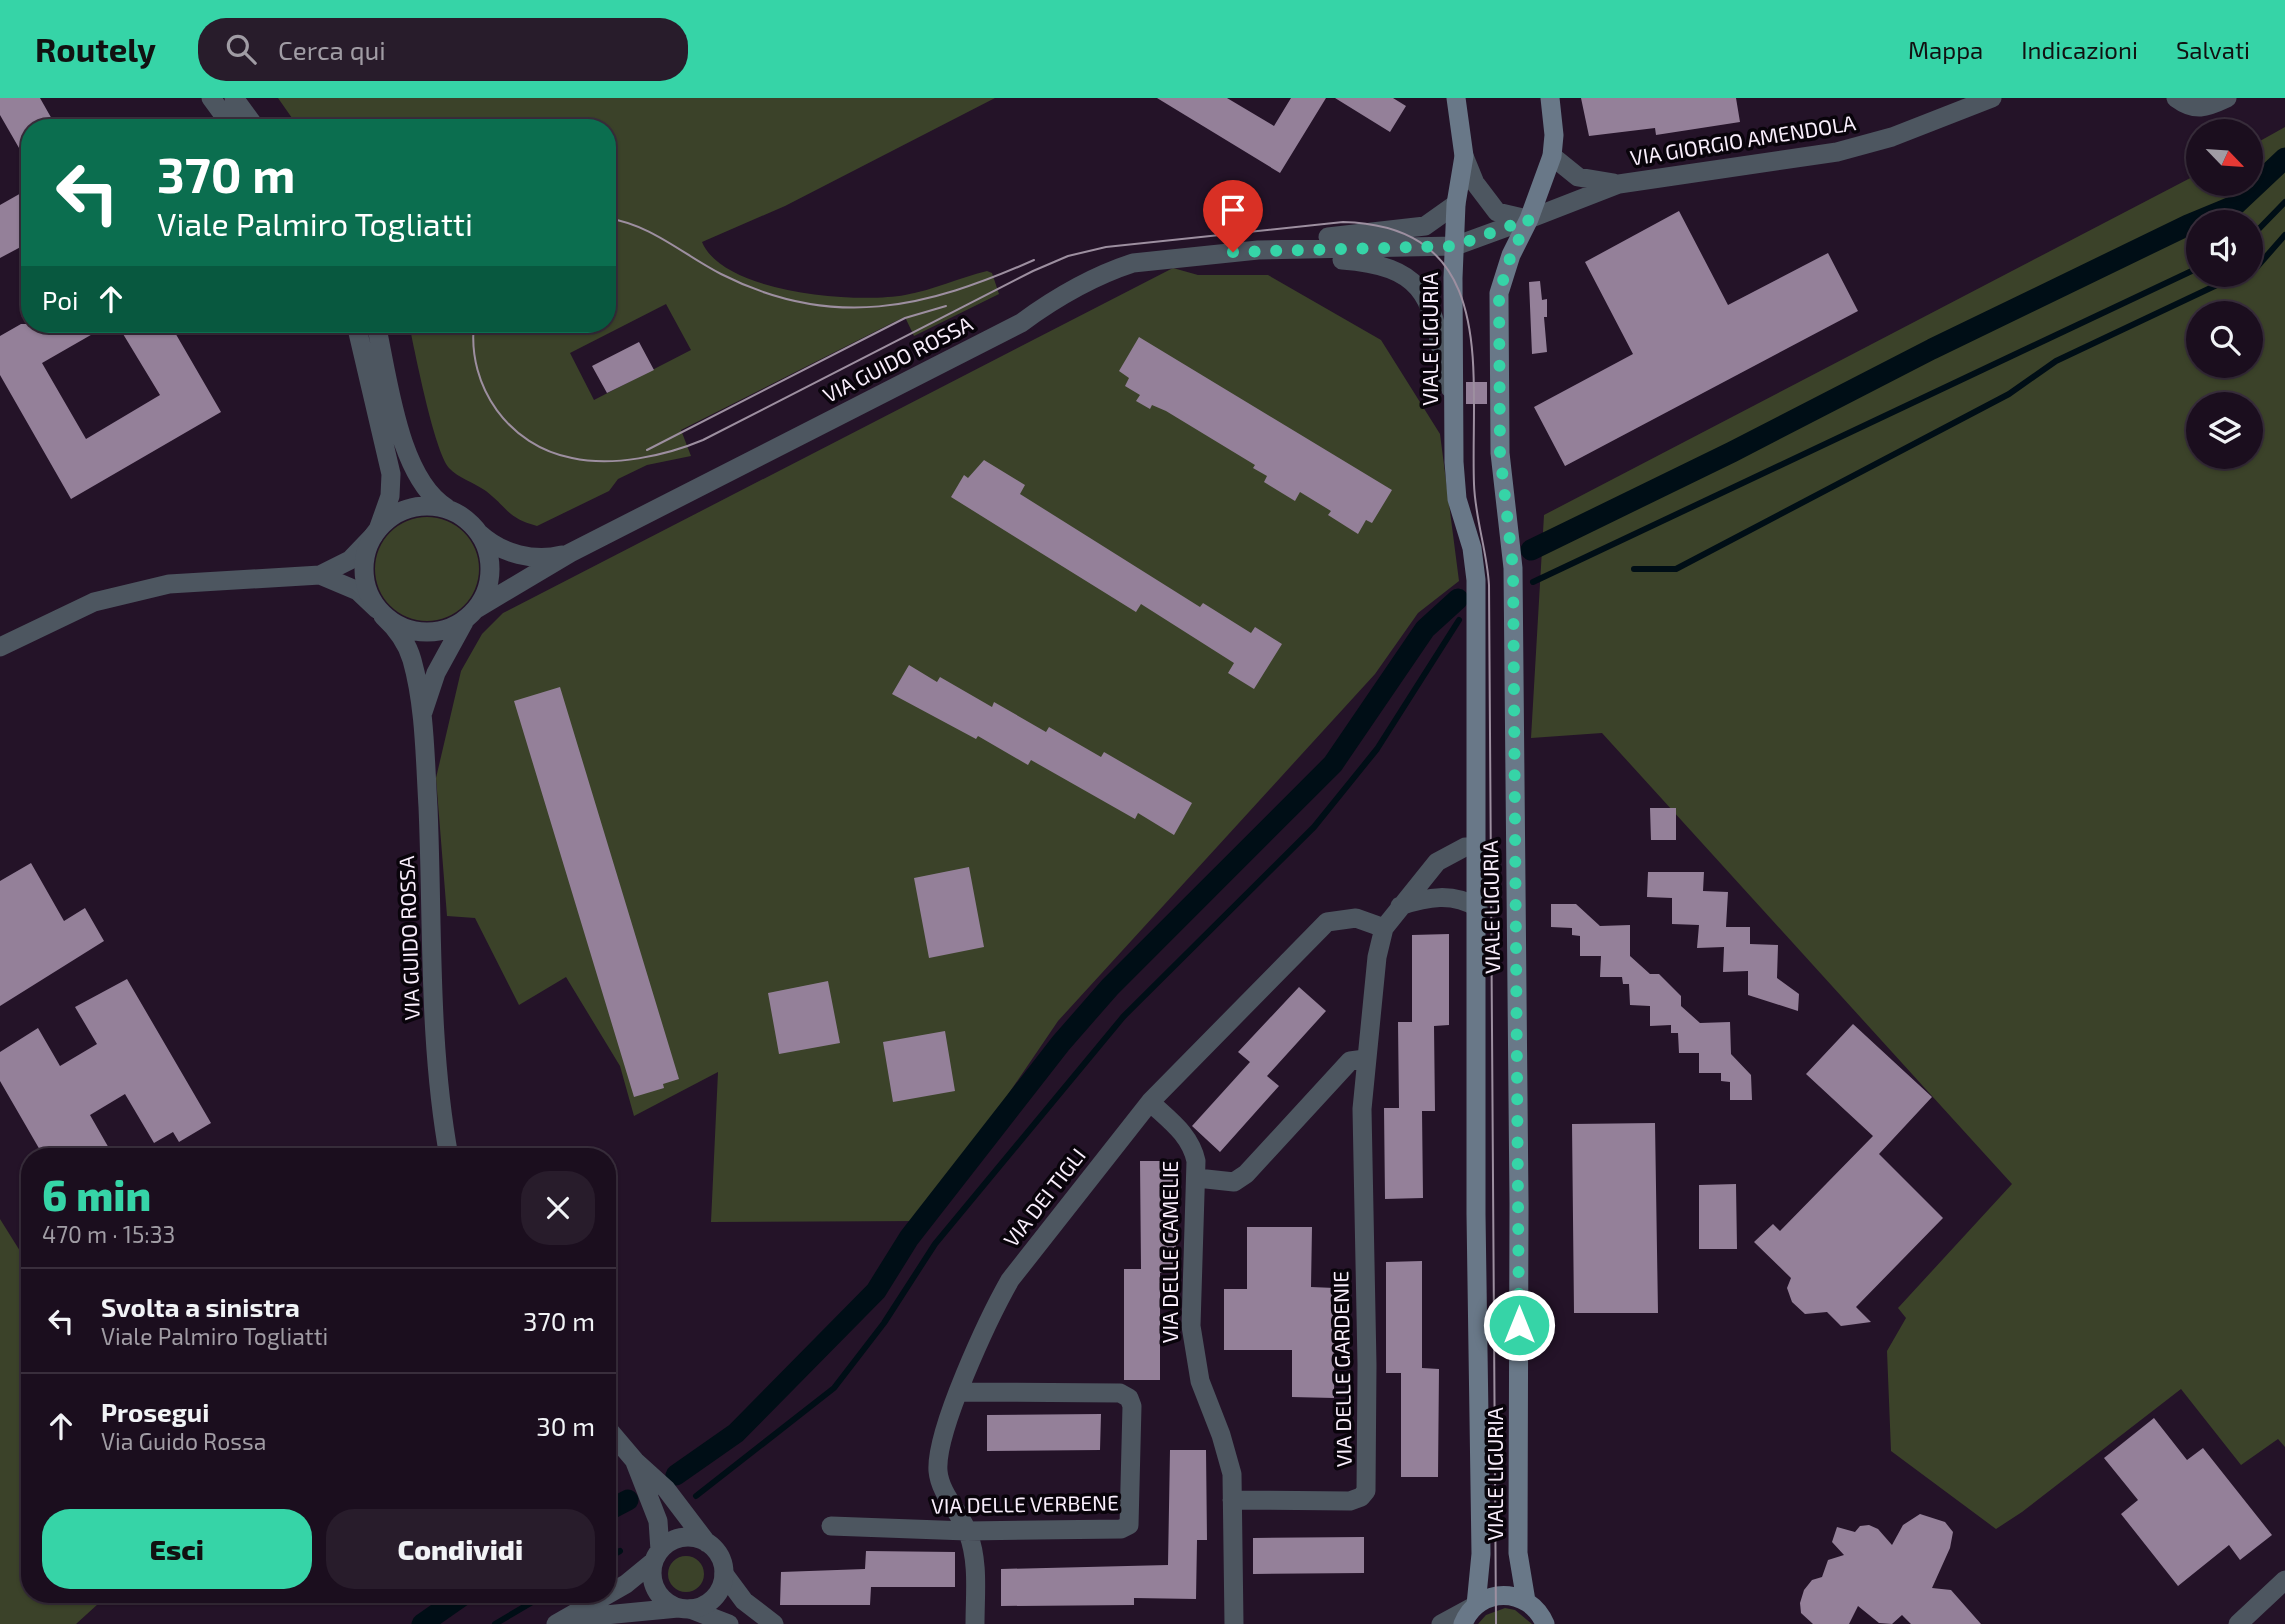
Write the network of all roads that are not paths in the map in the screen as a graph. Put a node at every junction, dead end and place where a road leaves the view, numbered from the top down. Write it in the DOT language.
graph roads {
  1 [pos="211,98"];
  2 [pos="234,98"];
  3 [pos="1455,98"];
  4 [pos="1550,98"];
  5 [pos="1992,98"];
  6 [pos="2176,98"];
  7 [pos="2227,98"];
  8 [pos="226,119"];
  9 [pos="249,119"];
  10 [pos="1464,156"];
  11 [pos="1552,156"];
  12 [pos="1619,184"];
  13 [pos="1456,204"];
  14 [pos="1529,219"];
  15 [pos="1455,246"];
  16 [pos="1258,250"];
  17 [pos="358,333"];
  18 [pos="378,333"];
  19 [pos="1454,406"];
  20 [pos="457,513"];
  21 [pos="477,530"];
  22 [pos="376,533"];
  23 [pos="570,553"];
  24 [pos="320,575"];
  25 [pos="380,612"];
  26 [pos="473,612"];
  27 [pos="0,647"];
  28 [pos="421,716"];
  29 [pos="1477,847"];
  30 [pos="1399,906"];
  31 [pos="1478,908"];
  32 [pos="1384,928"];
  33 [pos="1365,1059"];
  34 [pos="1150,1102"];
  35 [pos="447,1148"];
  36 [pos="1197,1178"];
  37 [pos="959,1392"];
  38 [pos="616,1439"];
  39 [pos="635,1461"];
  40 [pos="1232,1500"];
  41 [pos="831,1526"];
  42 [pos="967,1531"];
  43 [pos="707,1543"];
  44 [pos="657,1556"];
  45 [pos="724,1574"];
  46 [pos="616,1590"];
  47 [pos="2281,1592"];
  48 [pos="1526,1601"];
  49 [pos="593,1603"];
  50 [pos="1476,1605"];
  51 [pos="684,1608"];
  52 [pos="556,1624"];
  53 [pos="571,1624"];
  54 [pos="729,1624"];
  55 [pos="774,1624"];
  56 [pos="975,1624"];
  57 [pos="1234,1624"];
  58 [pos="1441,1624"];
  59 [pos="1463,1624"];
  60 [pos="1545,1624"];
  61 [pos="2238,1624"];
  1 -- 8 [label="street"];
  2 -- 9 [label="street"];
  3 -- 10 [label="main road, VIALE LIGURIA"];
  4 -- 11 [label="main road, VIALE LIGURIA"];
  5 -- 12 [label="street, VIA GIORGIO AMENDOLA"];
  6 -- 7 [label="street"];
  10 -- 13 [label="main road, VIALE LIGURIA"];
  10 -- 14 [label="street"];
  11 -- 12 [label="street, VIA GIORGIO AMENDOLA"];
  11 -- 14 [label="main road, VIALE LIGURIA"];
  12 -- 14 [label="street, VIA GIORGIO AMENDOLA"];
  13 -- 15 [label="main road, VIALE LIGURIA"];
  13 -- 16 [label="street, VIA GUIDO ROSSA"];
  14 -- 15 [label="street, VIA GIORGIO AMENDOLA"];
  14 -- 48 [label="main road, VIALE LIGURIA"];
  15 -- 16 [label="street, VIA GUIDO ROSSA"];
  15 -- 19 [label="main road, VIALE LIGURIA"];
  16 -- 19 [label="street, VIA GUIDO ROSSA"];
  16 -- 23 [label="street, VIA GUIDO ROSSA"];
  17 -- 22 [label="street"];
  18 -- 20 [label="street"];
  19 -- 29 [label="main road, VIALE LIGURIA"];
  20 -- 21 [label="street"];
  20 -- 22 [label="street"];
  21 -- 23 [label="street, VIA GUIDO ROSSA"];
  21 -- 26 [label="street"];
  22 -- 24 [label="street"];
  22 -- 25 [label="street"];
  23 -- 26 [label="street, VIA GUIDO ROSSA"];
  24 -- 25 [label="street"];
  24 -- 27 [label="street"];
  25 -- 26 [label="street"];
  25 -- 28 [label="street, VIA GUIDO ROSSA"];
  26 -- 28 [label="street, VIA GUIDO ROSSA"];
  28 -- 35 [label="street, VIA GUIDO ROSSA"];
  29 -- 30 [label="street"];
  29 -- 31 [label="main road, VIALE LIGURIA"];
  30 -- 31 [label="street"];
  30 -- 32 [label="street"];
  31 -- 50 [label="main road, VIALE LIGURIA"];
  32 -- 33 [label="street"];
  32 -- 34 [label="street, VIA DEI TIGLI"];
  33 -- 36 [label="street"];
  33 -- 40 [label="street, VIA DELLE GARDENIE"];
  34 -- 36 [label="street, VIA DELLE CAMELIE"];
  34 -- 37 [label="street, VIA DEI TIGLI"];
  36 -- 40 [label="street, VIA DELLE CAMELIE"];
  37 -- 42 [label="street, VIA DEI TIGLI"];
  37 -- 42 [label="street, VIA DELLE VERBENE"];
  38 -- 39 [label="street"];
  39 -- 43 [label="street"];
  39 -- 44 [label="street"];
  40 -- 57 [label="street, VIA DELLE CAMELIE"];
  41 -- 42 [label="street, VIA DELLE VERBENE"];
  42 -- 56 [label="street, VIA DEI TIGLI"];
  43 -- 44 [label="street"];
  43 -- 45 [label="street"];
  44 -- 46 [label="street"];
  44 -- 51 [label="street"];
  45 -- 51 [label="street"];
  45 -- 55 [label="street"];
  47 -- 61 [label="street"];
  48 -- 50 [label="main road"];
  48 -- 60 [label="main road"];
  49 -- 52 [label="street"];
  50 -- 58 [label="street"];
  50 -- 59 [label="main road"];
  51 -- 53 [label="street"];
  51 -- 54 [label="street"];
}
